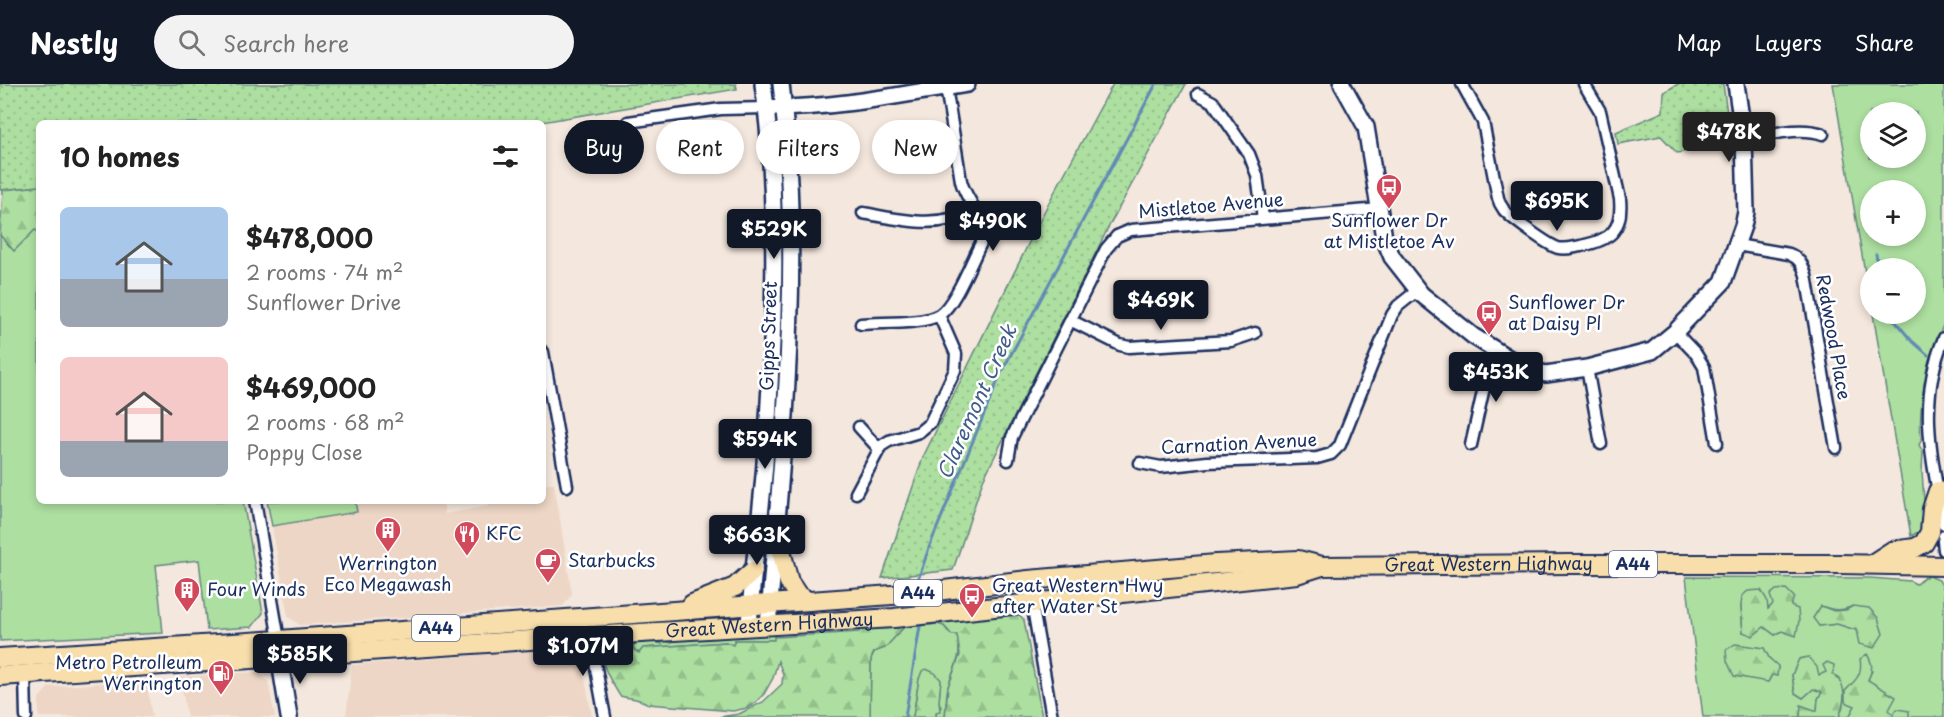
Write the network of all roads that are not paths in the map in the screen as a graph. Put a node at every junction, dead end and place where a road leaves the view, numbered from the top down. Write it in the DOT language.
graph roads {
  1 [pos="763,84"];
  2 [pos="781,84"];
  3 [pos="967,84"];
  4 [pos="1342,84"];
  5 [pos="1461,84"];
  6 [pos="1584,84"];
  7 [pos="1736,84"];
  8 [pos="946,87"];
  9 [pos="1198,94"];
  10 [pos="766,108"];
  11 [pos="784,108"];
  12 [pos="644,120"];
  13 [pos="1823,134"];
  14 [pos="1744,139"];
  15 [pos="1380,209"];
  16 [pos="975,210"];
  17 [pos="863,213"];
  18 [pos="1263,218"];
  19 [pos="1737,245"];
  20 [pos="1418,290"];
  21 [pos="939,315"];
  22 [pos="1071,320"];
  23 [pos="861,324"];
  24 [pos="1675,332"];
  25 [pos="1256,333"];
  26 [pos="1944,338"];
  27 [pos="1501,354"];
  28 [pos="1587,368"];
  29 [pos="547,395"];
  30 [pos="859,427"];
  31 [pos="1717,443"];
  32 [pos="1600,444"];
  33 [pos="1471,445"];
  34 [pos="1836,448"];
  35 [pos="879,449"];
  36 [pos="1008,460"];
  37 [pos="1140,463"];
  38 [pos="567,486"];
  39 [pos="856,494"];
  40 [pos="1941,497"];
  41 [pos="255,504"];
  42 [pos="1944,524"];
  43 [pos="776,531"];
  44 [pos="1944,536"];
  45 [pos="1944,550"];
  46 [pos="1872,564"];
  47 [pos="1322,566"];
  48 [pos="1944,566"];
  49 [pos="753,571"];
  50 [pos="1028,580"];
  51 [pos="808,601"];
  52 [pos="1032,603"];
  53 [pos="770,604"];
  54 [pos="750,606"];
  55 [pos="673,610"];
  56 [pos="768,626"];
  57 [pos="749,627"];
  58 [pos="590,636"];
  59 [pos="279,649"];
  60 [pos="0,658"];
  61 [pos="25,675"];
  62 [pos="0,676"];
  63 [pos="26,717"];
  64 [pos="289,717"];
  65 [pos="605,717"];
  66 [pos="1052,717"];
  1 -- 10 [label="main road, Gipps Street"];
  2 -- 11 [label="main road, Gipps Street"];
  3 -- 8 [label="main road"];
  4 -- 15 [label="main road"];
  5 -- 6 [label="street"];
  7 -- 14 [label="main road"];
  8 -- 11 [label="main road"];
  8 -- 16 [label="street"];
  9 -- 18 [label="street"];
  10 -- 11 [label="main road"];
  10 -- 12 [label="street"];
  10 -- 49 [label="main road, Gipps Street"];
  11 -- 43 [label="main road, Gipps Street"];
  13 -- 14 [label="street"];
  14 -- 19 [label="main road"];
  15 -- 18 [label="street, Mistletoe Avenue"];
  15 -- 20 [label="main road"];
  16 -- 17 [label="street"];
  16 -- 21 [label="street"];
  18 -- 22 [label="street, Mistletoe Avenue"];
  19 -- 24 [label="main road"];
  19 -- 34 [label="street, Redwood Place"];
  20 -- 27 [label="main road"];
  20 -- 37 [label="street, Carnation Avenue"];
  21 -- 23 [label="street"];
  21 -- 35 [label="street"];
  22 -- 25 [label="street"];
  22 -- 36 [label="street, Mistletoe Avenue"];
  24 -- 28 [label="main road"];
  24 -- 31 [label="street"];
  26 -- 40 [label="street"];
  27 -- 28 [label="main road"];
  27 -- 33 [label="street"];
  28 -- 32 [label="street"];
  29 -- 38 [label="street"];
  30 -- 35 [label="street"];
  35 -- 39 [label="street"];
  40 -- 42 [label="street"];
  40 -- 46 [label="highway"];
  41 -- 59 [label="street"];
  43 -- 51 [label="highway"];
  43 -- 53 [label="main road, Gipps Street"];
  44 -- 45 [label="street"];
  46 -- 47 [label="highway, Great Western Highway / A44"];
  46 -- 48 [label="highway, Great Western Highway / A44"];
  47 -- 50 [label="highway, Great Western Highway / A44"];
  47 -- 52 [label="highway, Great Western Highway / A44"];
  49 -- 54 [label="main road, Gipps Street"];
  49 -- 55 [label="highway"];
  50 -- 51 [label="highway, Great Western Highway / A44"];
  50 -- 52 [label="street"];
  51 -- 53 [label="highway, Great Western Highway / A44"];
  52 -- 56 [label="highway, Great Western Highway / A44"];
  52 -- 66 [label="street"];
  53 -- 54 [label="highway, Great Western Highway / A44"];
  53 -- 56 [label="main road, Gipps Street"];
  54 -- 55 [label="highway, Great Western Highway / A44"];
  54 -- 57 [label="main road, Gipps Street"];
  55 -- 59 [label="highway, Great Western Highway / A44"];
  56 -- 57 [label="highway, Great Western Highway / A44"];
  57 -- 58 [label="highway, Great Western Highway / A44"];
  58 -- 59 [label="highway, Great Western Highway / A44"];
  58 -- 65 [label="street"];
  59 -- 60 [label="highway, Great Western Highway / A44"];
  59 -- 61 [label="highway, Great Western Highway / A44"];
  59 -- 64 [label="main road"];
  61 -- 62 [label="highway, Great Western Highway / A44"];
  61 -- 63 [label="street"];
}
